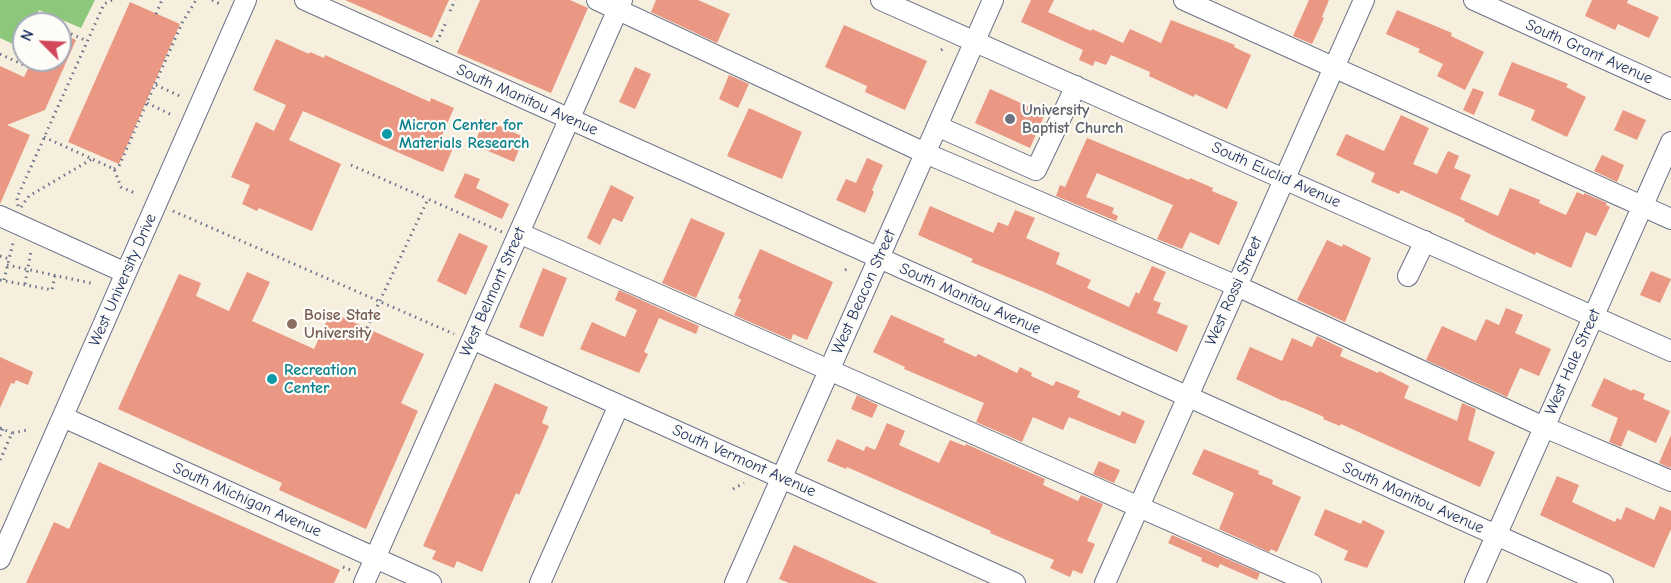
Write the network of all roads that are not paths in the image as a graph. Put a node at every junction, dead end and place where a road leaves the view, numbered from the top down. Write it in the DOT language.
graph roads {
  1 [pos="246,0"];
  2 [pos="305,0"];
  3 [pos="597,0"];
  4 [pos="881,0"];
  5 [pos="993,0"];
  6 [pos="1184,0"];
  7 [pos="1364,0"];
  8 [pos="1474,0"];
  9 [pos="620,5"];
  10 [pos="974,41"];
  11 [pos="1334,68"];
  12 [pos="1076,86"];
  13 [pos="1671,89"];
  14 [pos="570,119"];
  15 [pos="937,126"];
  16 [pos="1671,142"];
  17 [pos="925,153"];
  18 [pos="1284,178"];
  19 [pos="1642,207"];
  20 [pos="0,216"];
  21 [pos="1671,219"];
  22 [pos="518,236"];
  23 [pos="1425,241"];
  24 [pos="879,258"];
  25 [pos="126,273"];
  26 [pos="1408,276"];
  27 [pos="1236,286"];
  28 [pos="1594,316"];
  29 [pos="465,338"];
  30 [pos="1671,351"];
  31 [pos="829,370"];
  32 [pos="1187,397"];
  33 [pos="619,405"];
  34 [pos="63,417"];
  35 [pos="1544,427"];
  36 [pos="781,477"];
  37 [pos="1671,481"];
  38 [pos="1139,507"];
  39 [pos="1496,535"];
  40 [pos="375,558"];
  41 [pos="0,559"];
  42 [pos="364,583"];
  43 [pos="431,583"];
  44 [pos="540,583"];
  45 [pos="735,583"];
  46 [pos="1015,583"];
  47 [pos="1105,583"];
  48 [pos="1311,583"];
  49 [pos="1475,583"];
  50 [pos="1603,583"];
  1 -- 25 [label="street, West University Drive"];
  2 -- 14 [label="street, South Manitou Avenue"];
  3 -- 9 [label="street"];
  4 -- 10 [label="street, South Euclid Avenue"];
  5 -- 10 [label="street, West Beacon Street"];
  6 -- 11 [label="street"];
  7 -- 11 [label="street, West Rossi Street"];
  8 -- 13 [label="street, South Grant Avenue"];
  9 -- 14 [label="street, West Belmont Street"];
  9 -- 17 [label="street"];
  10 -- 12 [label="street, South Euclid Avenue"];
  10 -- 15 [label="street, West Beacon Street"];
  11 -- 18 [label="street, West Rossi Street"];
  11 -- 19 [label="street"];
  12 -- 15 [label="street"];
  12 -- 18 [label="street, South Euclid Avenue"];
  14 -- 22 [label="street, West Belmont Street"];
  14 -- 24 [label="street, South Manitou Avenue"];
  15 -- 17 [label="street, West Beacon Street"];
  16 -- 19 [label="street, West Hale Street"];
  17 -- 24 [label="street, West Beacon Street"];
  17 -- 27 [label="street"];
  18 -- 23 [label="street, South Euclid Avenue"];
  18 -- 27 [label="street, West Rossi Street"];
  19 -- 21 [label="street"];
  19 -- 28 [label="street, West Hale Street"];
  20 -- 25 [label="street"];
  22 -- 29 [label="street, West Belmont Street"];
  22 -- 31 [label="street"];
  23 -- 26 [label="street"];
  23 -- 28 [label="street, South Euclid Avenue"];
  24 -- 31 [label="street, West Beacon Street"];
  24 -- 32 [label="street, South Manitou Avenue"];
  25 -- 34 [label="street, West University Drive"];
  27 -- 32 [label="street, West Rossi Street"];
  27 -- 35 [label="street"];
  28 -- 30 [label="street, South Euclid Avenue"];
  28 -- 35 [label="street, West Hale Street"];
  29 -- 33 [label="street, South Vermont Avenue"];
  29 -- 40 [label="street, West Belmont Street"];
  31 -- 36 [label="street, West Beacon Street"];
  31 -- 38 [label="street"];
  32 -- 38 [label="street, West Rossi Street"];
  32 -- 39 [label="street, South Manitou Avenue"];
  33 -- 36 [label="street, South Vermont Avenue"];
  33 -- 44 [label="street"];
  34 -- 40 [label="street, South Michigan Avenue"];
  34 -- 41 [label="street, West University Drive"];
  35 -- 37 [label="street"];
  35 -- 39 [label="street, West Hale Street"];
  36 -- 45 [label="street, West Beacon Street"];
  36 -- 46 [label="street, South Vermont Avenue"];
  38 -- 47 [label="street, West Rossi Street"];
  38 -- 48 [label="street"];
  39 -- 49 [label="street, West Hale Street"];
  39 -- 50 [label="street, South Manitou Avenue"];
  40 -- 42 [label="street, West Belmont Street"];
  40 -- 43 [label="street, South Michigan Avenue"];
}
